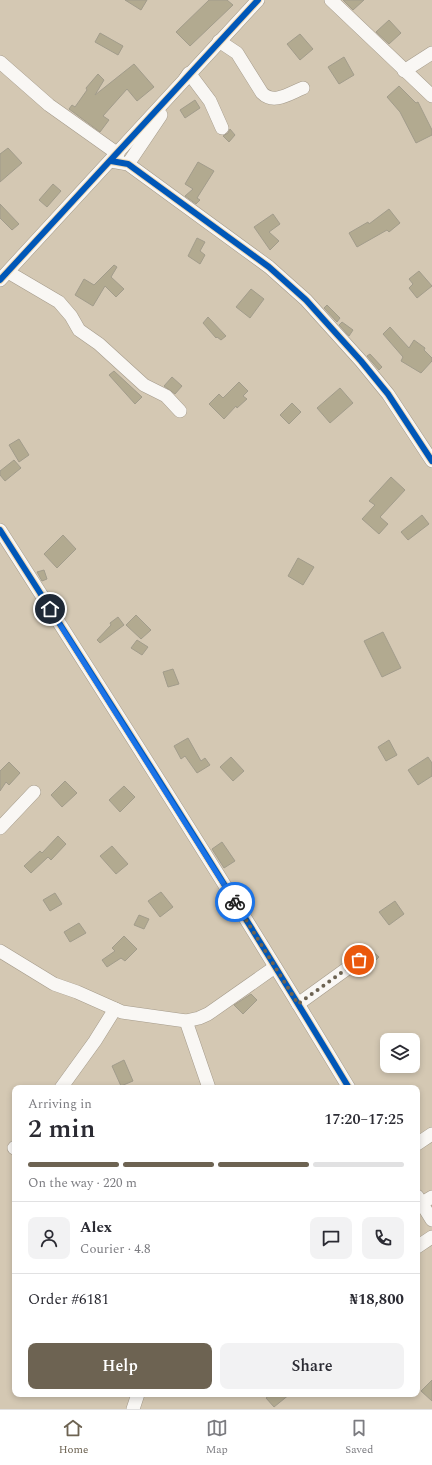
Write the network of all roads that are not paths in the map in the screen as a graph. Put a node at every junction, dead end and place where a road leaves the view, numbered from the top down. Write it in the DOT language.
graph roads {
  1 [pos="258,0"];
  2 [pos="331,0"];
  3 [pos="219,41"];
  4 [pos="432,54"];
  5 [pos="0,62"];
  6 [pos="404,71"];
  7 [pos="189,73"];
  8 [pos="303,88"];
  9 [pos="432,96"];
  10 [pos="222,128"];
  11 [pos="114,157"];
  12 [pos="128,164"];
  13 [pos="4,276"];
  14 [pos="180,411"];
  15 [pos="432,461"];
  16 [pos="0,530"];
  17 [pos="34,792"];
  18 [pos="0,828"];
  19 [pos="0,952"];
  20 [pos="359,960"];
  21 [pos="275,967"];
  22 [pos="298,1004"];
  23 [pos="115,1009"];
  24 [pos="186,1021"];
  25 [pos="63,1085"];
  26 [pos="208,1085"];
  27 [pos="346,1085"];
  28 [pos="432,1134"];
  29 [pos="420,1142"];
  30 [pos="424,1199"];
  31 [pos="432,1220"];
  32 [pos="432,1237"];
  33 [pos="420,1245"];
  34 [pos="137,1397"];
  35 [pos="133,1409"];
  1 -- 3 [label="street"];
  2 -- 6 [label="street"];
  3 -- 7 [label="street"];
  3 -- 8 [label="street"];
  4 -- 6 [label="street"];
  5 -- 11 [label="street"];
  6 -- 9 [label="street"];
  7 -- 10 [label="street"];
  7 -- 11 [label="street"];
  7 -- 12 [label="street"];
  11 -- 12 [label="street"];
  11 -- 13 [label="street"];
  12 -- 15 [label="street"];
  13 -- 14 [label="street"];
  16 -- 21 [label="street"];
  17 -- 18 [label="street"];
  19 -- 23 [label="street"];
  20 -- 22 [label="street"];
  21 -- 22 [label="street"];
  21 -- 24 [label="street"];
  22 -- 27 [label="street"];
  23 -- 24 [label="street"];
  23 -- 25 [label="street"];
  24 -- 26 [label="street"];
  28 -- 29 [label="street"];
  30 -- 31 [label="street"];
  32 -- 33 [label="street"];
  34 -- 35 [label="street"];
}
